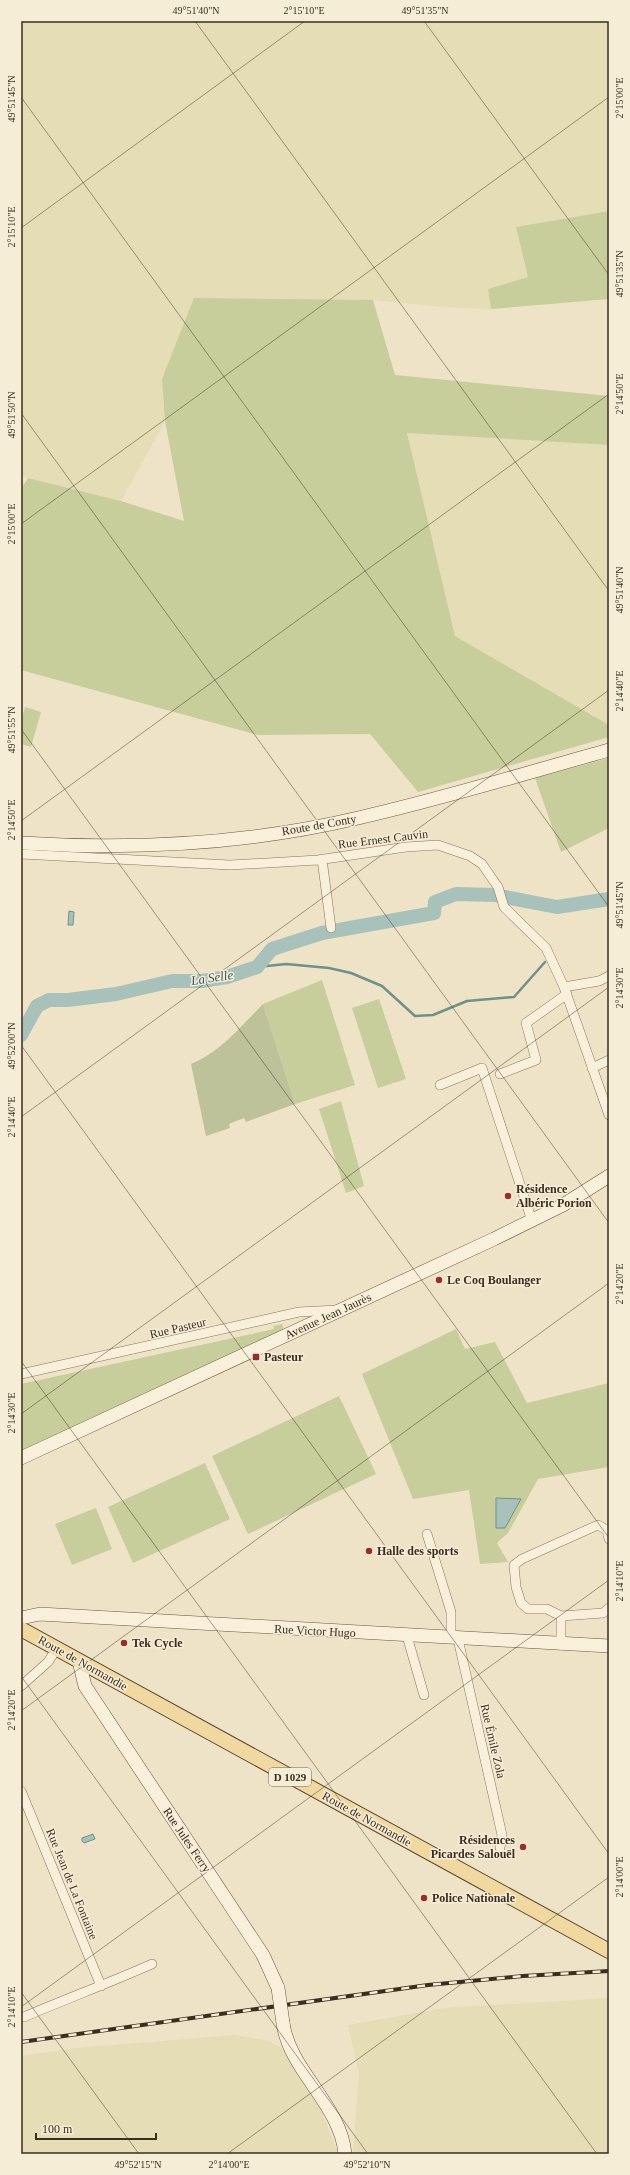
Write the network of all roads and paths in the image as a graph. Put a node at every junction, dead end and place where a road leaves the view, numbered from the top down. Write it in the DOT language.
graph roads {
  1 [pos="609,750"];
  2 [pos="21,843"];
  3 [pos="21,854"];
  4 [pos="322,859"];
  5 [pos="331,928"];
  6 [pos="609,976"];
  7 [pos="565,990"];
  8 [pos="609,1060"];
  9 [pos="592,1068"];
  10 [pos="500,1074"];
  11 [pos="440,1085"];
  12 [pos="609,1115"];
  13 [pos="609,1176"];
  14 [pos="532,1220"];
  15 [pos="340,1310"];
  16 [pos="286,1317"];
  17 [pos="292,1332"];
  18 [pos="21,1374"];
  19 [pos="21,1458"];
  20 [pos="427,1534"];
  21 [pos="609,1539"];
  22 [pos="609,1608"];
  23 [pos="561,1616"];
  24 [pos="21,1618"];
  25 [pos="21,1629"];
  26 [pos="408,1636"];
  27 [pos="454,1638"];
  28 [pos="561,1645"];
  29 [pos="609,1646"];
  30 [pos="57,1648"];
  31 [pos="79,1661"];
  32 [pos="21,1686"];
  33 [pos="424,1695"];
  34 [pos="21,1791"];
  35 [pos="500,1848"];
  36 [pos="609,1951"];
  37 [pos="152,1964"];
  38 [pos="101,1986"];
  39 [pos="22,2017"];
  40 [pos="345,2154"];
  1 -- 2 [label="street, Route de Conty"];
  3 -- 4 [label="street, Rue Ernest Cauvin"];
  4 -- 5 [label="street"];
  4 -- 7 [label="street, Rue Ernest Cauvin"];
  6 -- 7 [label="street"];
  7 -- 9 [label="street, Rue Ernest Cauvin"];
  7 -- 10 [label="street"];
  8 -- 9 [label="street"];
  9 -- 12 [label="street, Rue Ernest Cauvin"];
  11 -- 14 [label="street"];
  13 -- 14 [label="street, Avenue Jean Jaurès"];
  14 -- 15 [label="street, Avenue Jean Jaurès"];
  15 -- 16 [label="street, Rue Pasteur"];
  15 -- 17 [label="street, Avenue Jean Jaurès"];
  16 -- 17 [label="street"];
  16 -- 18 [label="street, Rue Pasteur"];
  17 -- 19 [label="street, Avenue Jean Jaurès"];
  20 -- 27 [label="street, Rue Émile Zola"];
  21 -- 23 [label="street"];
  22 -- 23 [label="street"];
  23 -- 28 [label="street"];
  24 -- 26 [label="street, Rue Victor Hugo"];
  25 -- 30 [label="main road, Route de Normandie / D 1029"];
  26 -- 27 [label="street, Rue Victor Hugo"];
  26 -- 33 [label="street"];
  27 -- 28 [label="street, Rue Victor Hugo"];
  27 -- 35 [label="street, Rue Émile Zola"];
  28 -- 29 [label="street, Rue Victor Hugo"];
  30 -- 31 [label="main road, Route de Normandie / D 1029"];
  30 -- 32 [label="street"];
  31 -- 36 [label="main road, Route de Normandie / D 1029"];
  31 -- 40 [label="street, Rue Jules Ferry, bridge"];
  34 -- 38 [label="street, Rue Jean de La Fontaine"];
  37 -- 38 [label="street"];
  38 -- 39 [label="street"];
}
